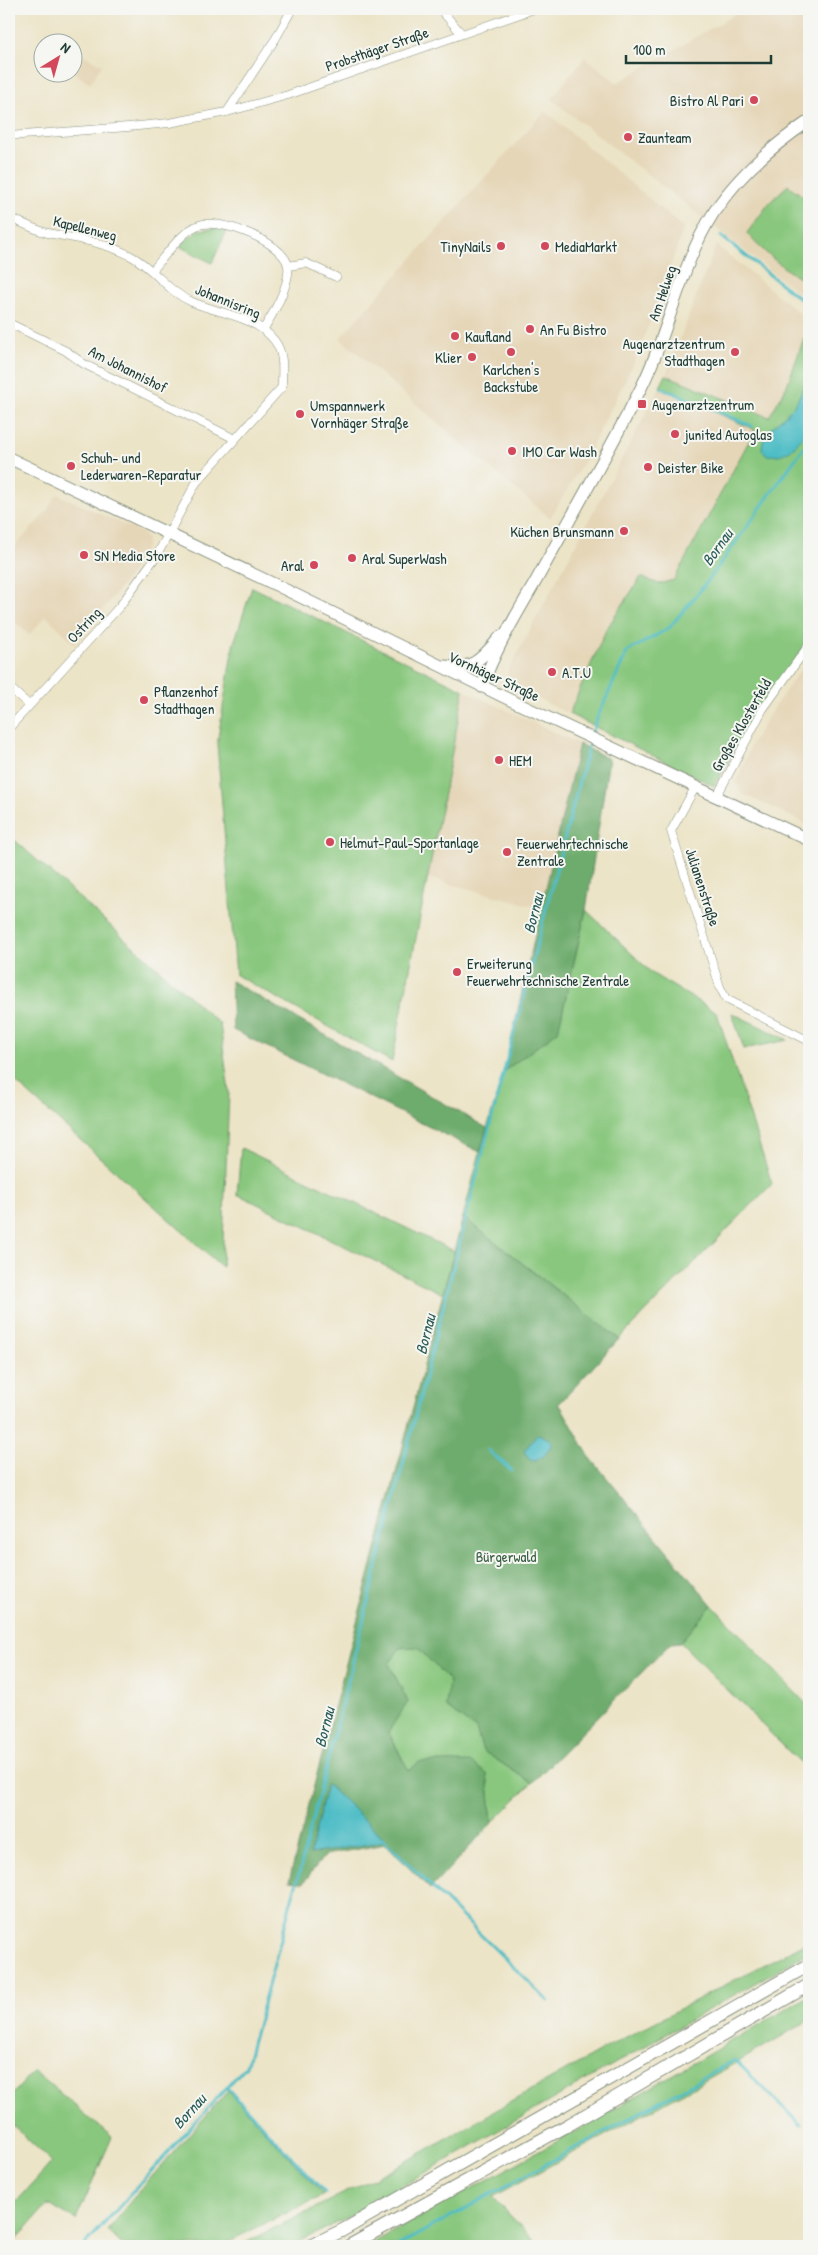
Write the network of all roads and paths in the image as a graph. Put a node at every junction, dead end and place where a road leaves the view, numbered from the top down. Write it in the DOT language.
graph roads {
  1 [pos="292,9"];
  2 [pos="440,9"];
  3 [pos="534,9"];
  4 [pos="462,34"];
  5 [pos="227,112"];
  6 [pos="809,121"];
  7 [pos="9,136"];
  8 [pos="9,218"];
  9 [pos="288,266"];
  10 [pos="153,270"];
  11 [pos="336,277"];
  12 [pos="9,323"];
  13 [pos="263,330"];
  14 [pos="235,439"];
  15 [pos="9,458"];
  16 [pos="169,533"];
  17 [pos="514,621"];
  18 [pos="809,645"];
  19 [pos="436,664"];
  20 [pos="9,687"];
  21 [pos="482,687"];
  22 [pos="29,705"];
  23 [pos="9,728"];
  24 [pos="696,786"];
  25 [pos="717,796"];
  26 [pos="809,840"];
  27 [pos="809,1041"];
  28 [pos="809,1965"];
  29 [pos="809,1985"];
  30 [pos="310,2246"];
  31 [pos="349,2246"];
  1 -- 5 [label="street"];
  2 -- 4 [label="street"];
  3 -- 4 [label="street, Probsthäger Straße"];
  4 -- 5 [label="street, Probsthäger Straße"];
  5 -- 7 [label="street, Probsthäger Straße"];
  6 -- 17 [label="main road, Am Helweg"];
  8 -- 10 [label="street, Kapellenweg"];
  9 -- 10 [label="street"];
  9 -- 11 [label="street"];
  9 -- 13 [label="street, Johannisring"];
  10 -- 13 [label="street, Johannisring"];
  12 -- 14 [label="street, Am Johannishof"];
  13 -- 14 [label="street, Johannisring"];
  14 -- 16 [label="street"];
  15 -- 16 [label="main road, Vornhäger Straße"];
  16 -- 19 [label="main road, Vornhäger Straße"];
  16 -- 22 [label="street, Ostring"];
  17 -- 19 [label="main road"];
  17 -- 21 [label="main road, Am Helweg"];
  18 -- 25 [label="street, Großes Klosterfeld"];
  19 -- 21 [label="main road, Vornhäger Straße"];
  20 -- 22 [label="street"];
  21 -- 24 [label="main road, Vornhäger Straße"];
  22 -- 23 [label="street, Ostring"];
  24 -- 25 [label="main road, Vornhäger Straße"];
  24 -- 27 [label="street, Julianenstraße"];
  25 -- 26 [label="main road, Vornhäger Straße"];
  28 -- 30 [label="highway"];
  29 -- 31 [label="highway"];
}
